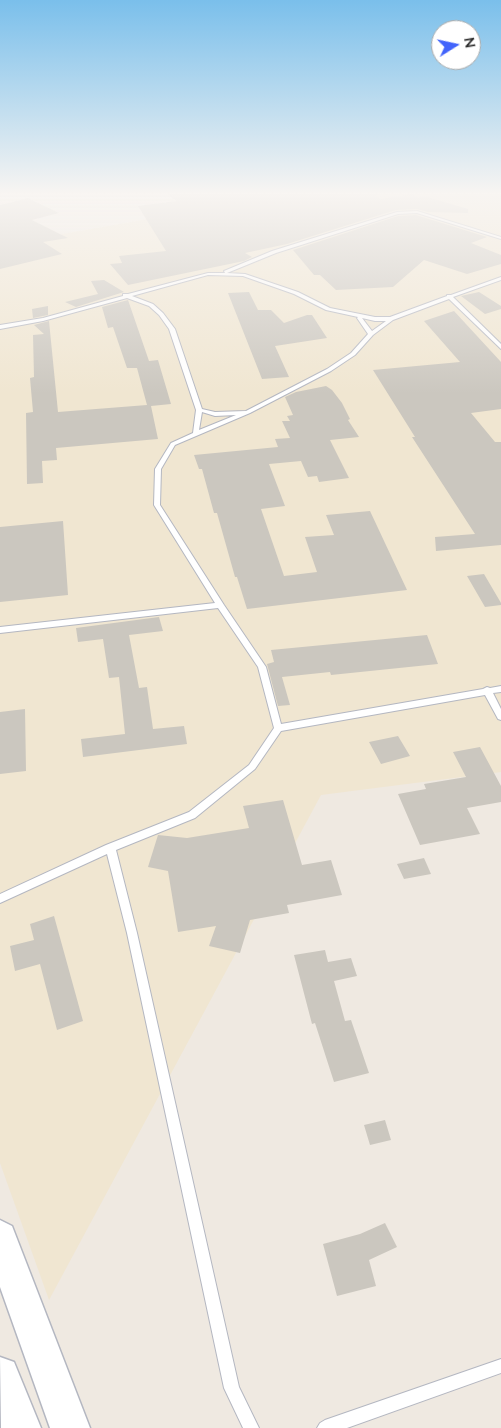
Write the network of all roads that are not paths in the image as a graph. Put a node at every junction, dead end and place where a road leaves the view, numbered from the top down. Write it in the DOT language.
graph roads {
  1 [pos="253,261"];
  2 [pos="223,273"];
  3 [pos="501,278"];
  4 [pos="125,295"];
  5 [pos="449,296"];
  6 [pos="360,318"];
  7 [pos="391,319"];
  8 [pos="0,327"];
  9 [pos="371,334"];
  10 [pos="501,347"];
  11 [pos="199,410"];
  12 [pos="248,412"];
  13 [pos="196,434"];
  14 [pos="220,605"];
  15 [pos="0,630"];
  16 [pos="501,689"];
  17 [pos="487,690"];
  18 [pos="501,717"];
  19 [pos="278,728"];
  20 [pos="110,848"];
  21 [pos="0,899"];
  22 [pos="0,1238"];
  23 [pos="501,1366"];
  24 [pos="0,1376"];
  25 [pos="21,1428"];
  26 [pos="70,1428"];
  27 [pos="251,1428"];
  28 [pos="325,1428"];
  1 -- 2 [label="lane"];
  2 -- 4 [label="lane"];
  2 -- 6 [label="lane"];
  3 -- 5 [label="lane"];
  4 -- 8 [label="lane"];
  4 -- 11 [label="lane"];
  5 -- 7 [label="lane"];
  5 -- 10 [label="lane"];
  6 -- 7 [label="lane"];
  6 -- 9 [label="lane"];
  7 -- 9 [label="lane"];
  9 -- 12 [label="lane"];
  11 -- 12 [label="lane"];
  11 -- 13 [label="lane"];
  12 -- 13 [label="lane"];
  13 -- 14 [label="lane"];
  14 -- 15 [label="lane"];
  14 -- 19 [label="lane"];
  16 -- 17 [label="lane"];
  17 -- 18 [label="lane"];
  17 -- 19 [label="lane"];
  19 -- 20 [label="lane"];
  20 -- 21 [label="lane"];
  20 -- 27 [label="lane"];
  22 -- 26 [label="street"];
  23 -- 28 [label="lane"];
  24 -- 25 [label="street"];
}
